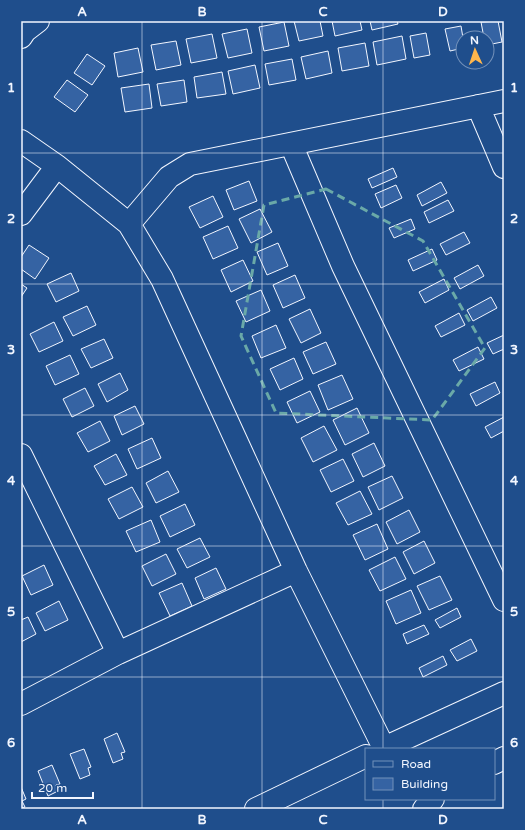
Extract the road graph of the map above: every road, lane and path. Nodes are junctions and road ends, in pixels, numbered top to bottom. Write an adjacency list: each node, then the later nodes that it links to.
1 (38, 21): 2 (street)
2 (21, 37)
3 (504, 101): 4 (street)
4 (478, 106): 6 (street); 8 (street)
5 (21, 141): 7 (street)
6 (291, 144): 10 (street); 14 (street)
7 (57, 166): 9 (street); 10 (street)
8 (504, 168)
9 (21, 214)
10 (129, 224): 13 (street)
11 (21, 455): 12 (street)
12 (30, 495): 15 (street)
13 (296, 571): 15 (street); 18 (street)
14 (504, 600)
15 (118, 654): 17 (street)
16 (504, 693): 19 (street)
17 (21, 704)
18 (376, 748)
19 (384, 748)
20 (365, 757): 24 (street)
21 (504, 758): 22 (street)
22 (495, 762)
23 (432, 800): 25 (street)
24 (256, 809)
25 (424, 809)

